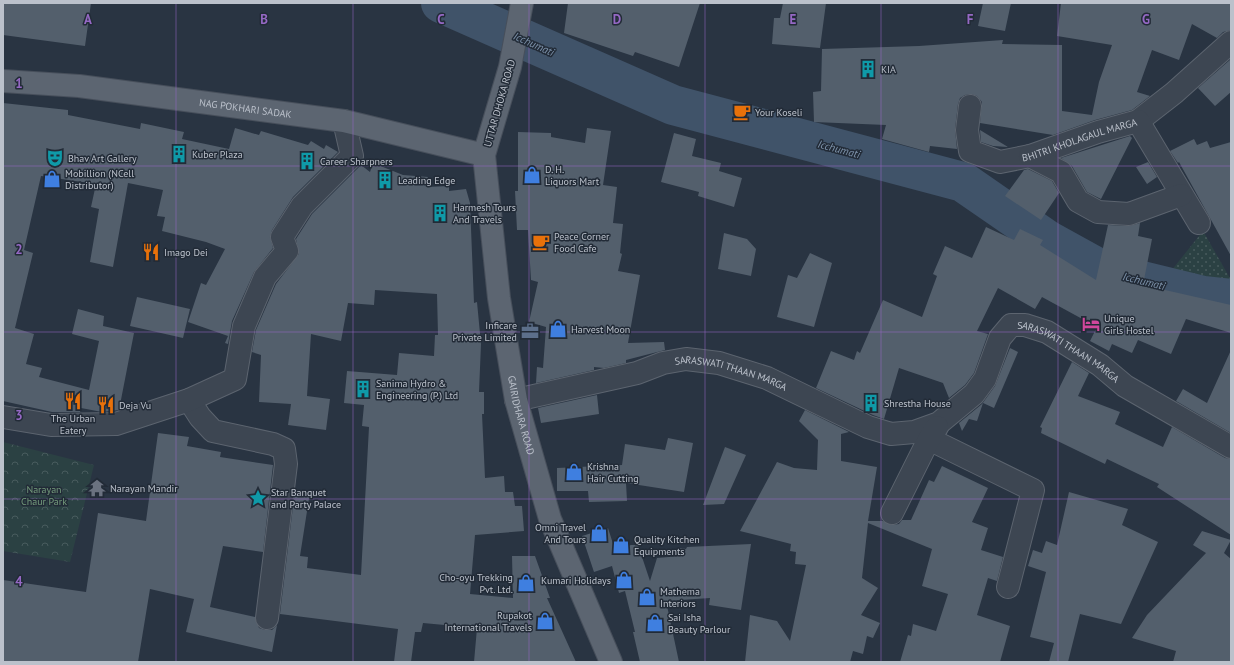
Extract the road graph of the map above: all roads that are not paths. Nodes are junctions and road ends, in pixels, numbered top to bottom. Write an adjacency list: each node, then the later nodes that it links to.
1 (522, 3): 7 (main road, UTTAR DHOKA ROAD)
2 (1231, 42): 6 (street, BHITRI KHOLAGAUL MARGA)
3 (3, 81): 5 (main road, NAG POKHARI SADAK)
4 (970, 106): 8 (street, BHITRI KHOLAGAUL MARGA)
5 (344, 121): 7 (main road, NAG POKHARI SADAK); 11 (street)
6 (1138, 122): 8 (street, BHITRI KHOLAGAUL MARGA); 9 (street)
7 (484, 155): 12 (main road, GAIRIDHARA ROAD)
8 (1030, 156): 9 (street)
9 (1181, 195): 10 (street)
10 (1199, 223)
11 (189, 400): 13 (street); 18 (street)
12 (516, 400): 14 (street, SARASWATI THAAN MARGA); 19 (main road, GAIRIDHARA ROAD)
13 (3, 417)
14 (934, 431): 15 (street, SARASWATI THAAN MARGA); 16 (street, SARASWATI THAAN MARGA); 17 (street)
15 (1231, 447)
16 (892, 513)
17 (1008, 588)
18 (267, 618)
19 (611, 662)

